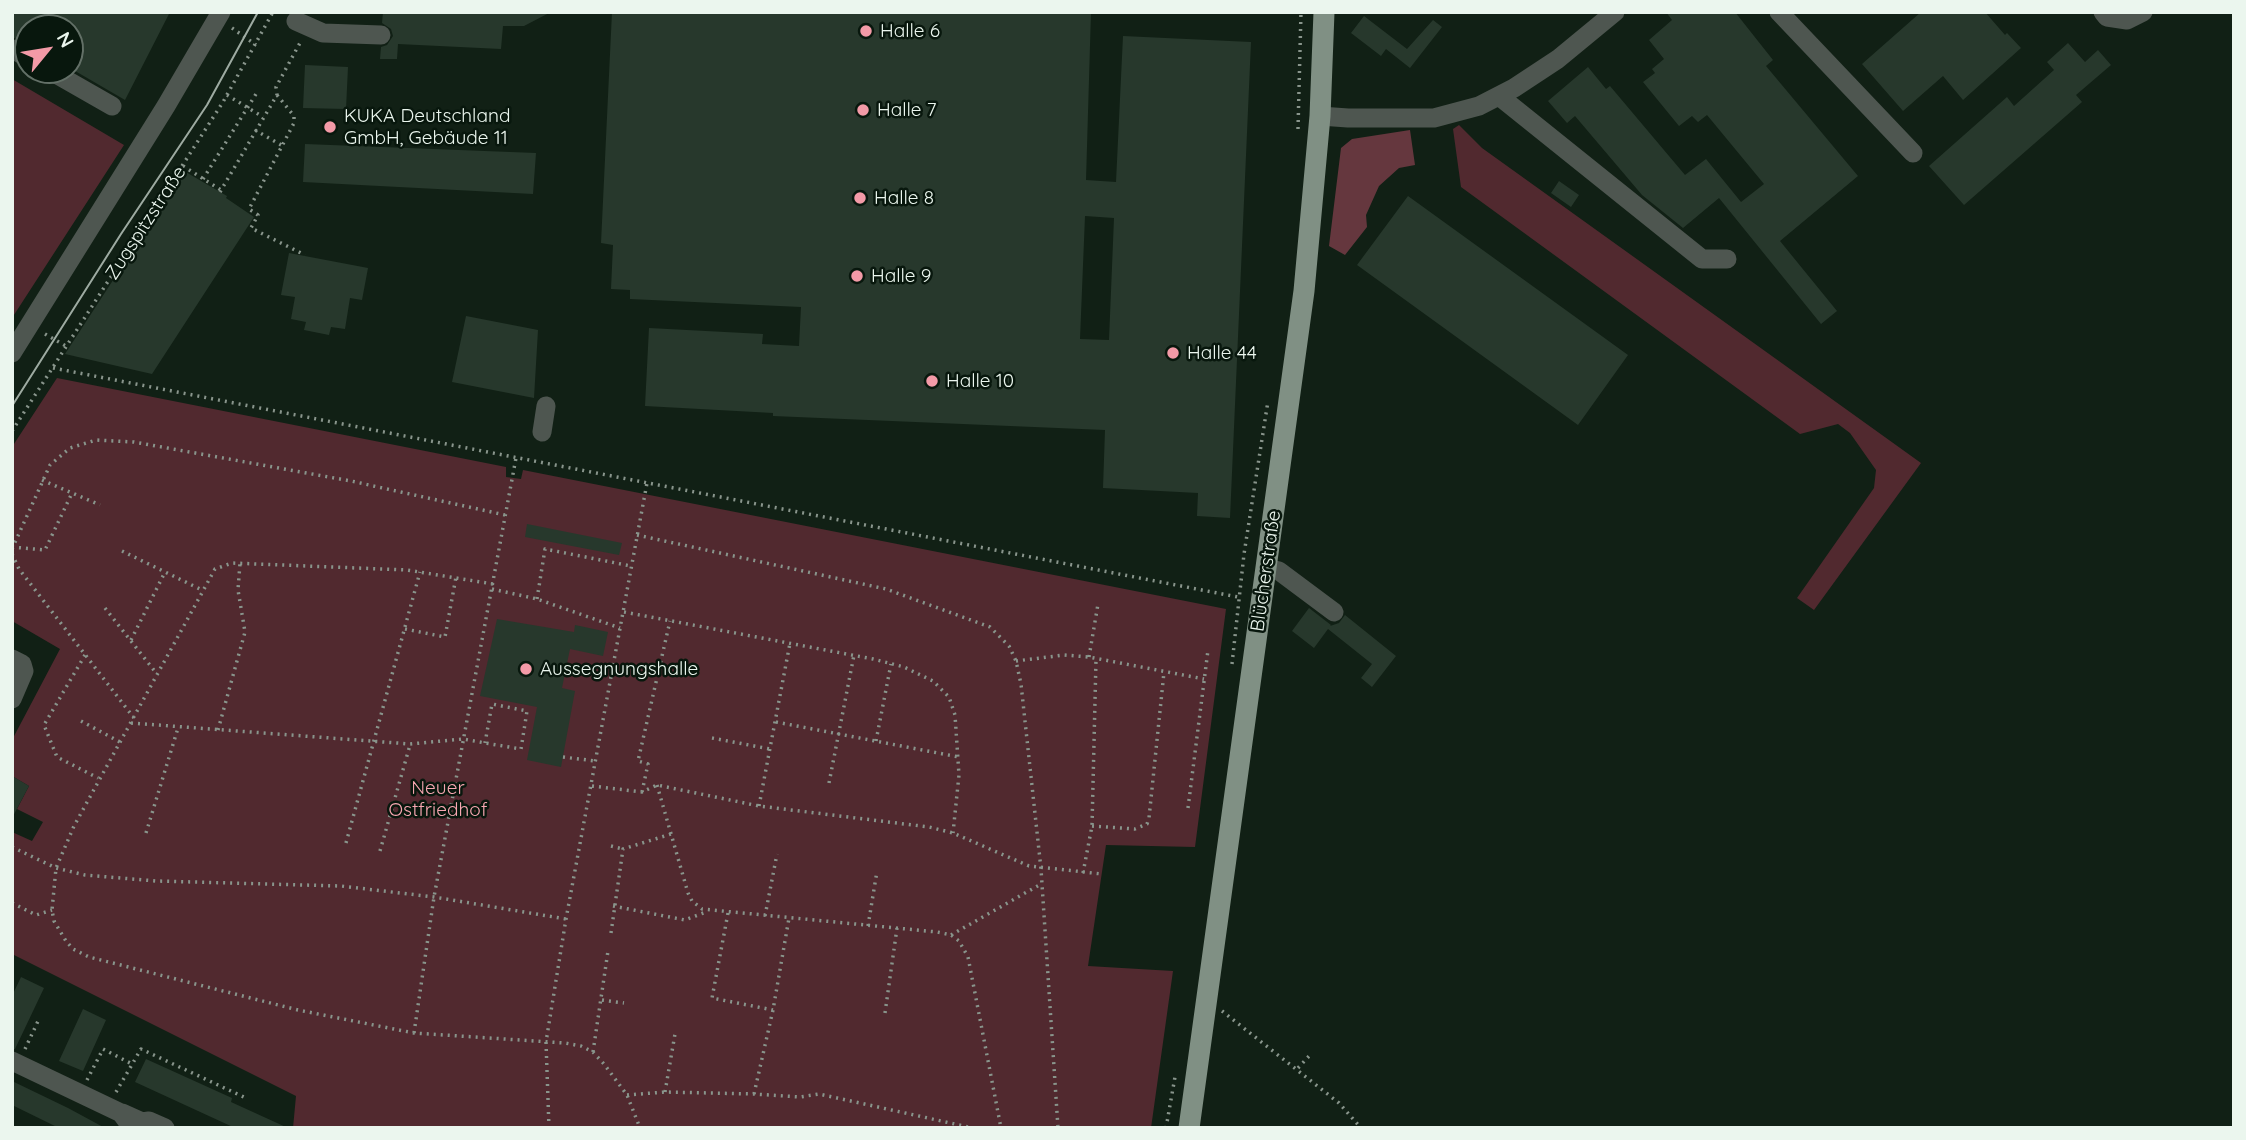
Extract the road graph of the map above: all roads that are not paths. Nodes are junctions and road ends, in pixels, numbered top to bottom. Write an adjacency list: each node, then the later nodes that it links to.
1 (221, 12): 15 (street)
2 (1324, 12): 12 (main road, Blücherstraße)
3 (1615, 12): 10 (street)
4 (1779, 12): 13 (street)
5 (2103, 12): 6 (street)
6 (2143, 12)
7 (296, 24): 8 (street)
8 (381, 35)
9 (74, 84): 11 (street)
10 (1499, 96): 12 (street); 14 (street)
11 (112, 106)
12 (1320, 116): 18 (main road, Blücherstraße)
13 (1913, 153)
14 (1727, 259)
15 (12, 354)
16 (547, 405): 17 (street)
17 (542, 432)
18 (1266, 568): 19 (street); 25 (main road, Blücherstraße)
19 (1334, 612)
20 (12, 659): 21 (street)
21 (12, 699)
22 (15, 1062): 23 (street)
23 (120, 1115): 24 (street)
24 (165, 1128)
25 (1189, 1128)

